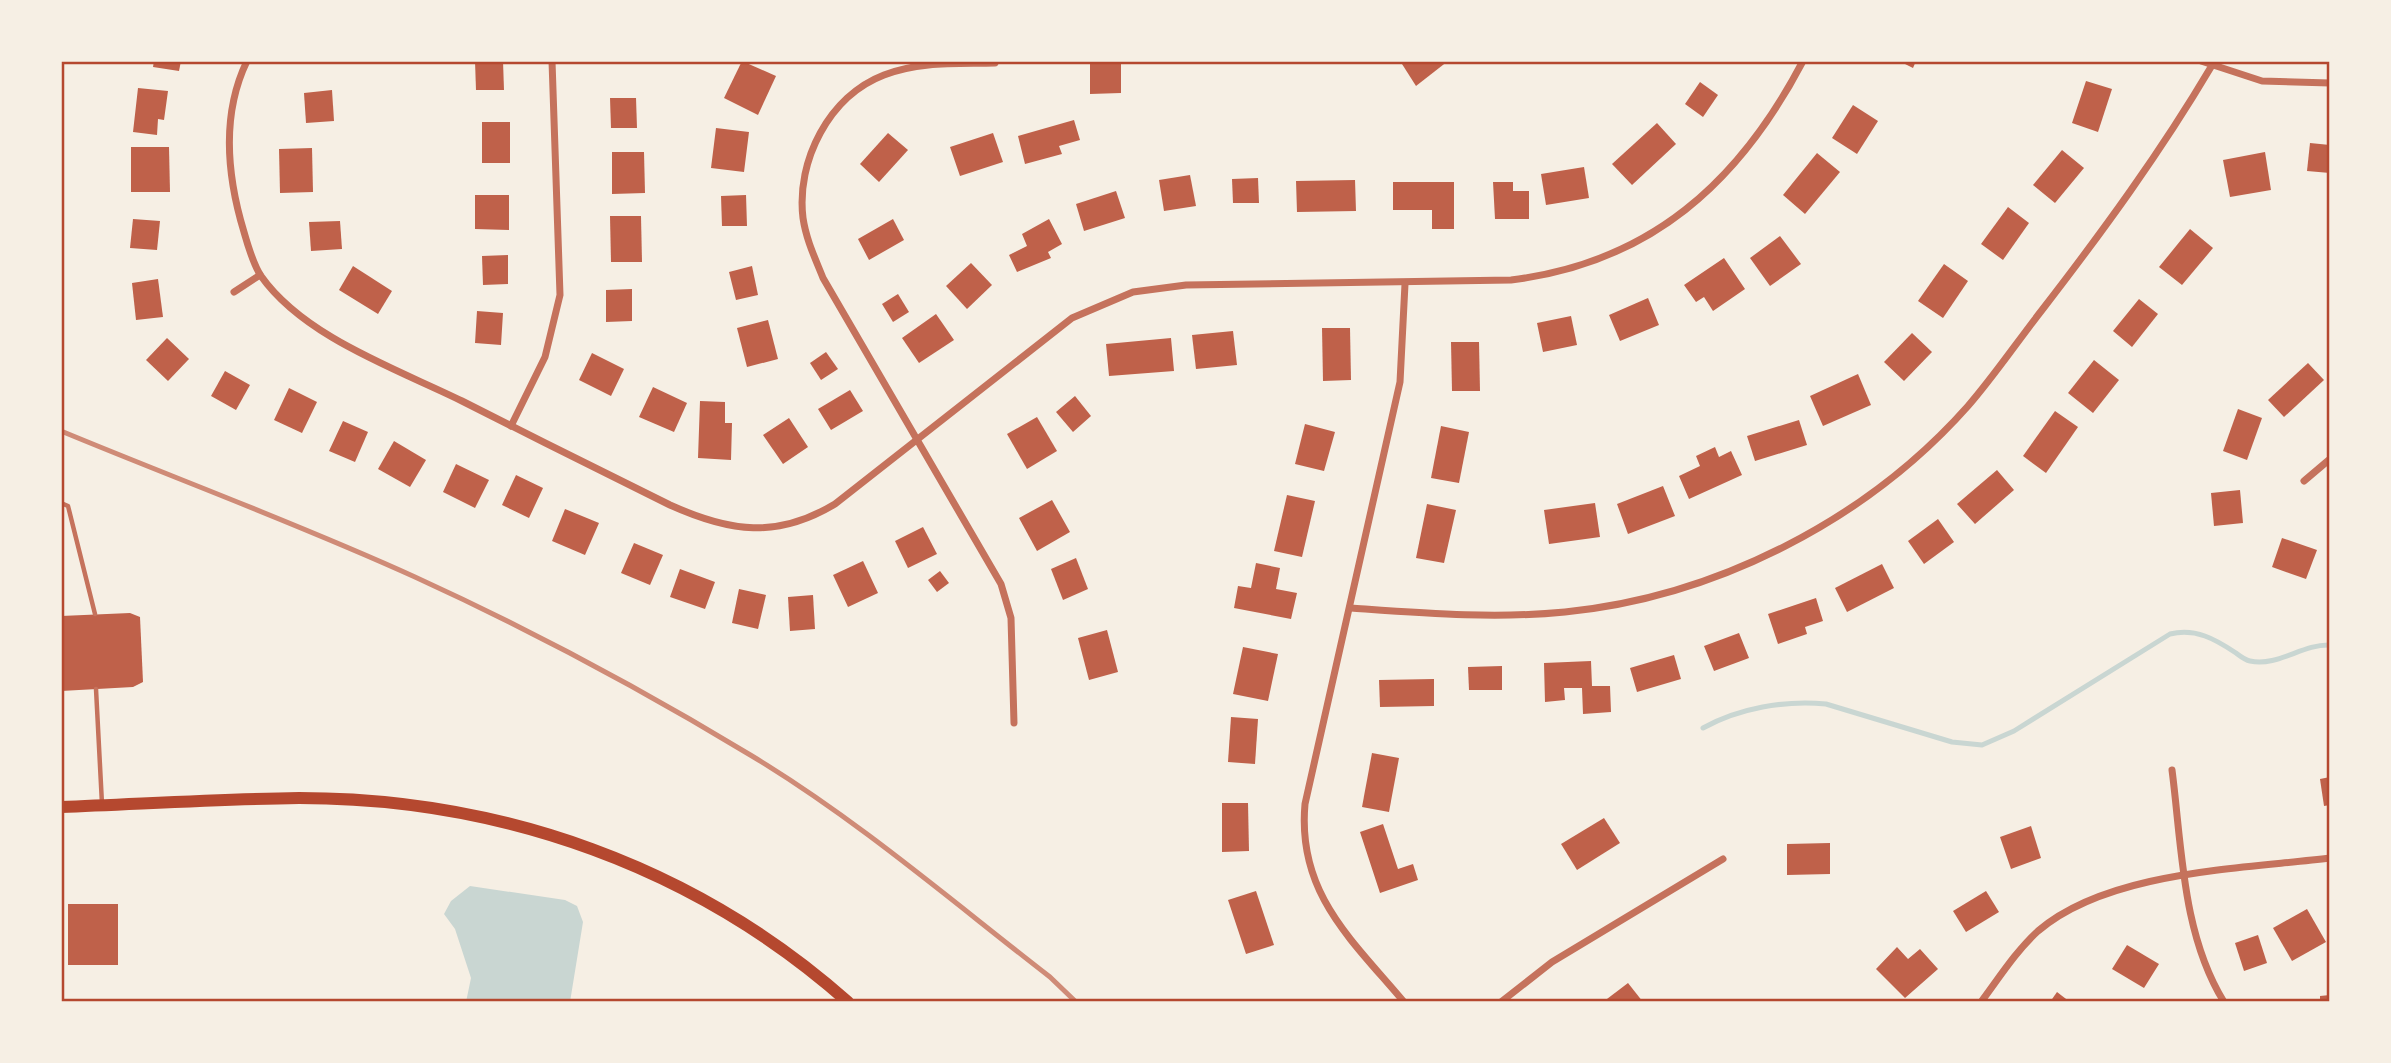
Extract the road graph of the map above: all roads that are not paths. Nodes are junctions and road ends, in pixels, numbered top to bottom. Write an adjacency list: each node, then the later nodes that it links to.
1 (247, 61): 8 (street)
2 (552, 61): 11 (street)
3 (1803, 61): 9 (street)
4 (2202, 61): 6 (street)
5 (995, 63): 12 (street)
6 (2211, 66): 7 (street); 16 (street)
7 (2330, 83)
8 (260, 275): 10 (street); 11 (street)
9 (1405, 284): 12 (street); 16 (street)
10 (234, 292)
11 (511, 426): 12 (street)
12 (917, 442): 19 (street)
13 (2330, 460): 14 (street)
14 (2304, 481)
15 (61, 503): 17 (lane)
16 (1351, 608): 27 (street)
17 (95, 614)
18 (96, 689): 21 (lane)
19 (1014, 723)
20 (2172, 770): 25 (street)
21 (102, 806): 22 (main road); 26 (main road)
22 (61, 807)
23 (2330, 858): 25 (street)
24 (1723, 859): 28 (street)
25 (2185, 877): 29 (street); 30 (street)
26 (848, 1002)
27 (1404, 1002)
28 (1501, 1002)
29 (1981, 1002)
30 (2224, 1002)

